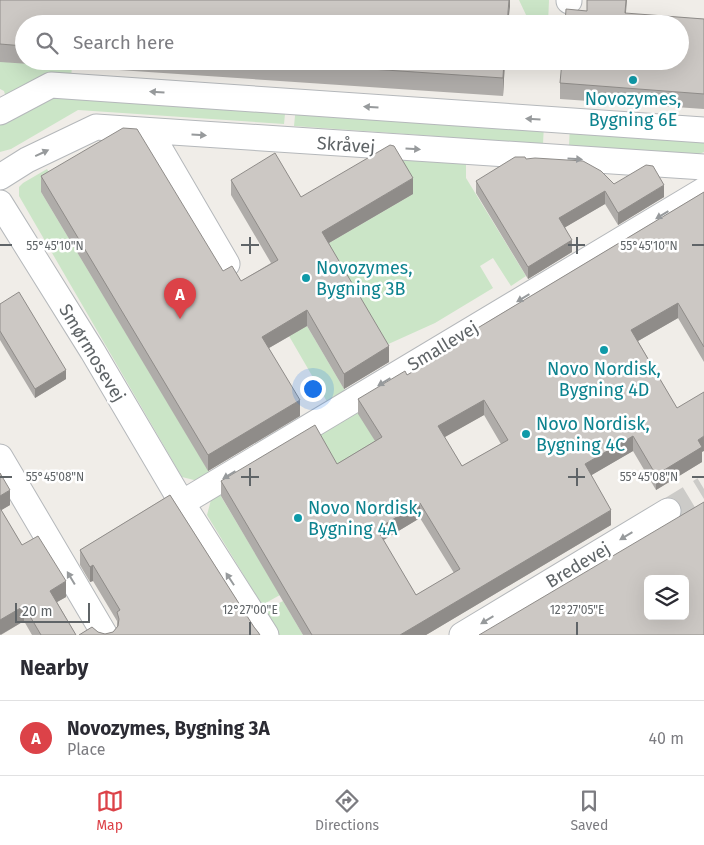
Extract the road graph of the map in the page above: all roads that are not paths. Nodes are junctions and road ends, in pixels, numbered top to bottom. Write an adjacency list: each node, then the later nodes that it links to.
1 (0, 112): 2 (lane, one-way to 1)
2 (704, 130)
3 (150, 132): 4 (lane, Skråvej, one-way to 4); 5 (lane, Skråvej, one-way to 3); 8 (lane)
4 (704, 167)
5 (0, 177)
6 (704, 190): 10 (lane, Smallevej, one-way to 10)
7 (0, 204): 10 (lane, Smørmosevej)
8 (227, 264)
9 (0, 457): 12 (lane, one-way to 9)
10 (182, 503): 13 (lane, Smørmosevej, one-way to 10)
11 (668, 511): 14 (lane, Bredevej, one-way to 14)
12 (105, 635)
13 (266, 635)
14 (462, 635)

